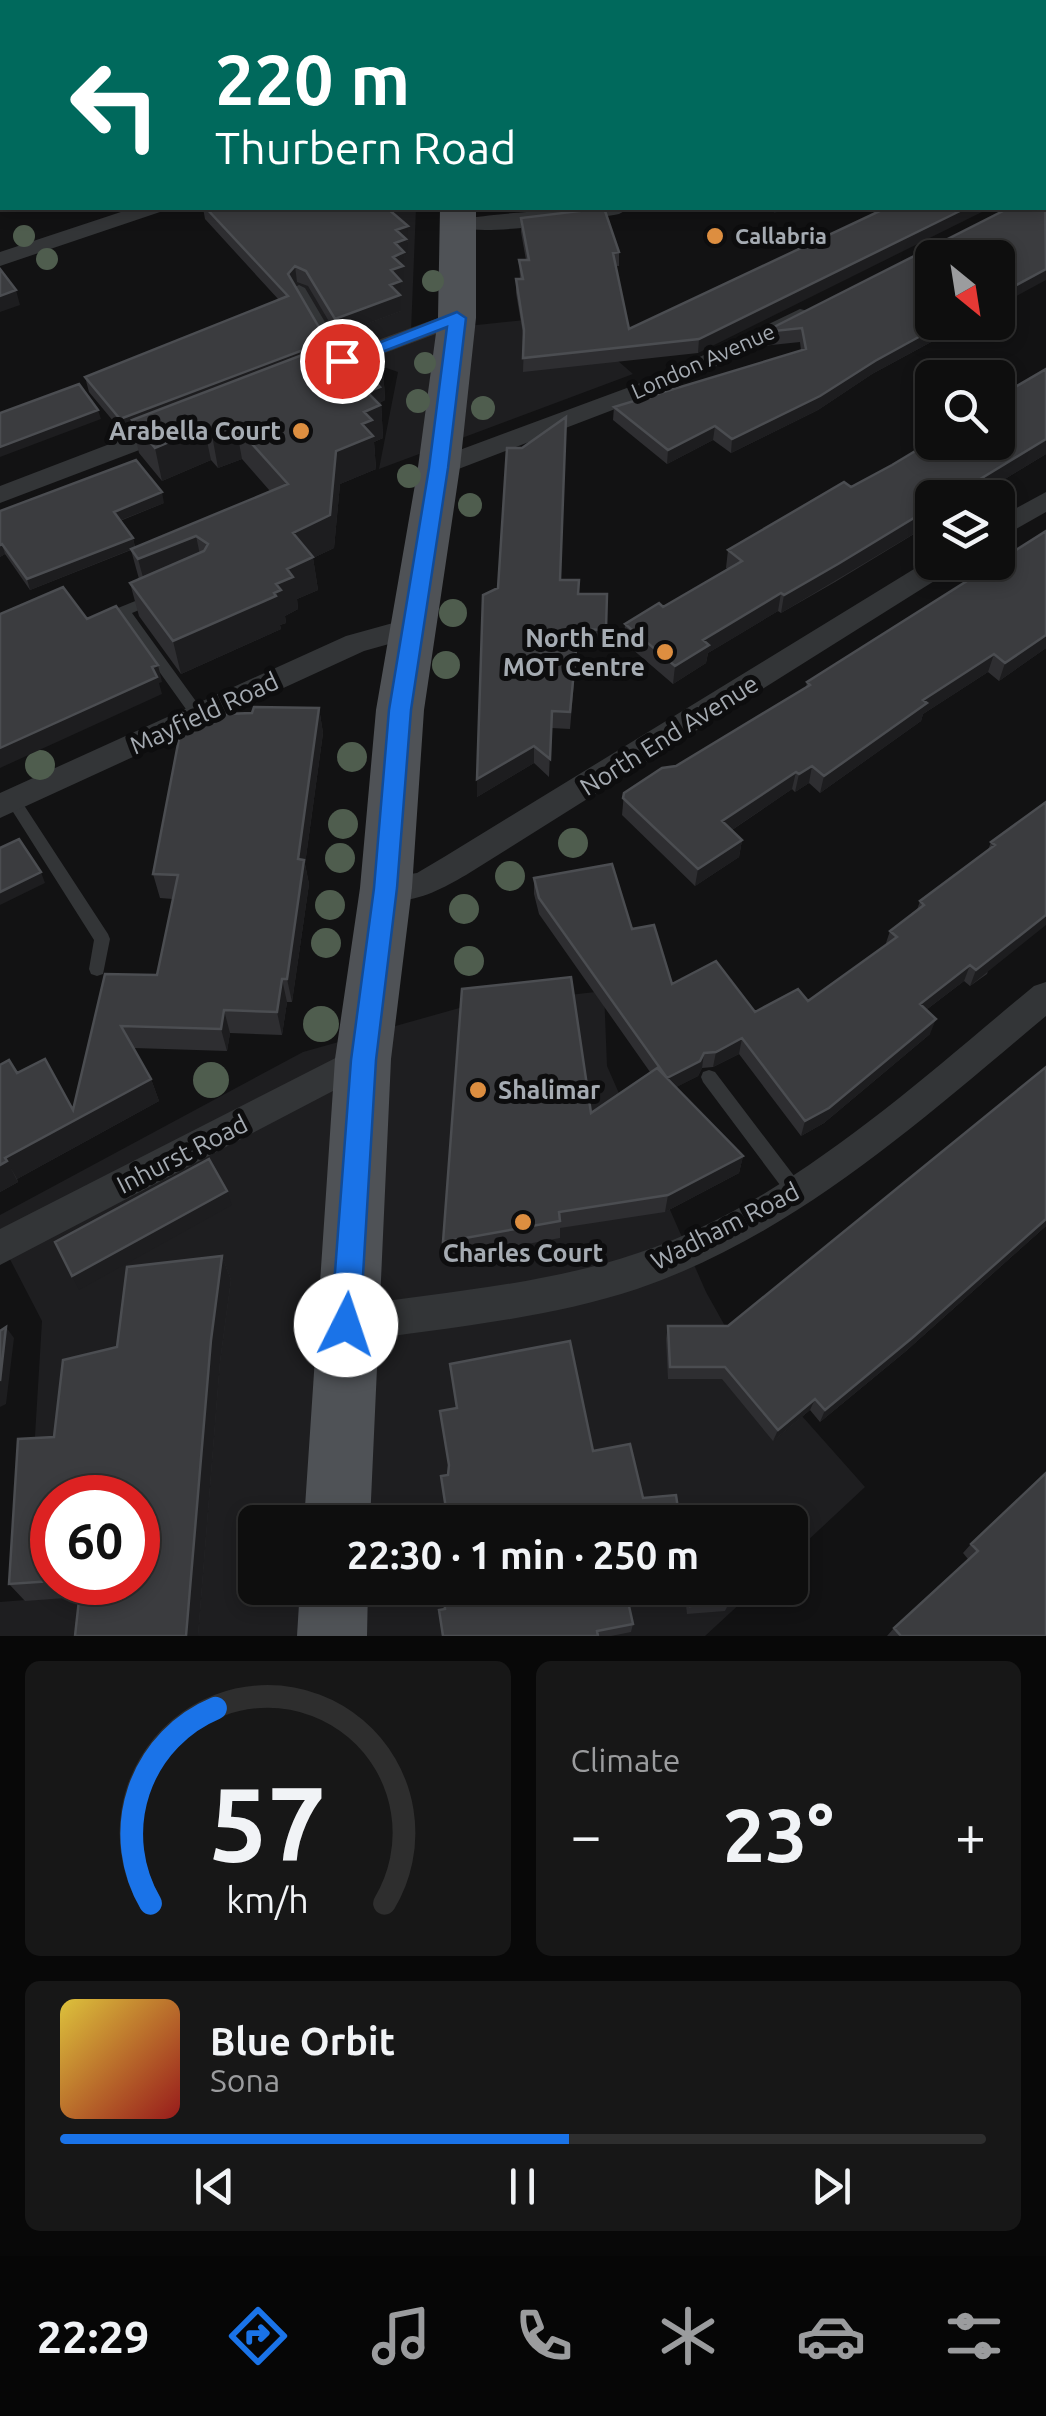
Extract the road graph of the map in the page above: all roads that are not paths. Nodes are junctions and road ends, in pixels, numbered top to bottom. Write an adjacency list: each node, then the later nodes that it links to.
1 (147, 210): 4 (street)
2 (605, 210): 3 (street)
3 (459, 215): 7 (main road)
4 (0, 259)
5 (299, 288): 8 (lane)
6 (820, 306): 11 (street, London Avenue)
7 (457, 318): 8 (street); 11 (main road)
8 (342, 361): 9 (street)
9 (306, 375)
10 (201, 416): 12 (street)
11 (439, 468): 17 (main road)
12 (0, 495)
13 (1046, 500): 14 (street)
14 (1015, 519)
15 (917, 580): 20 (street, North End Avenue)
16 (172, 591): 18 (lane)
17 (411, 628): 18 (street, Mayfield Road); 20 (main road)
18 (198, 715): 19 (street, Mayfield Road)
19 (6, 803): 21 (lane)
20 (386, 888): 23 (main road)
21 (96, 968)
22 (1046, 996): 25 (street, Wadham Road)
23 (363, 1060): 26 (street, Inhurst Road); 27 (main road)
24 (709, 1077): 25 (lane)
25 (795, 1191): 27 (street, Wadham Road)
26 (0, 1248)
27 (346, 1325): 28 (main road)
28 (338, 1505)
29 (333, 1605): 30 (main road)
30 (332, 1636)

